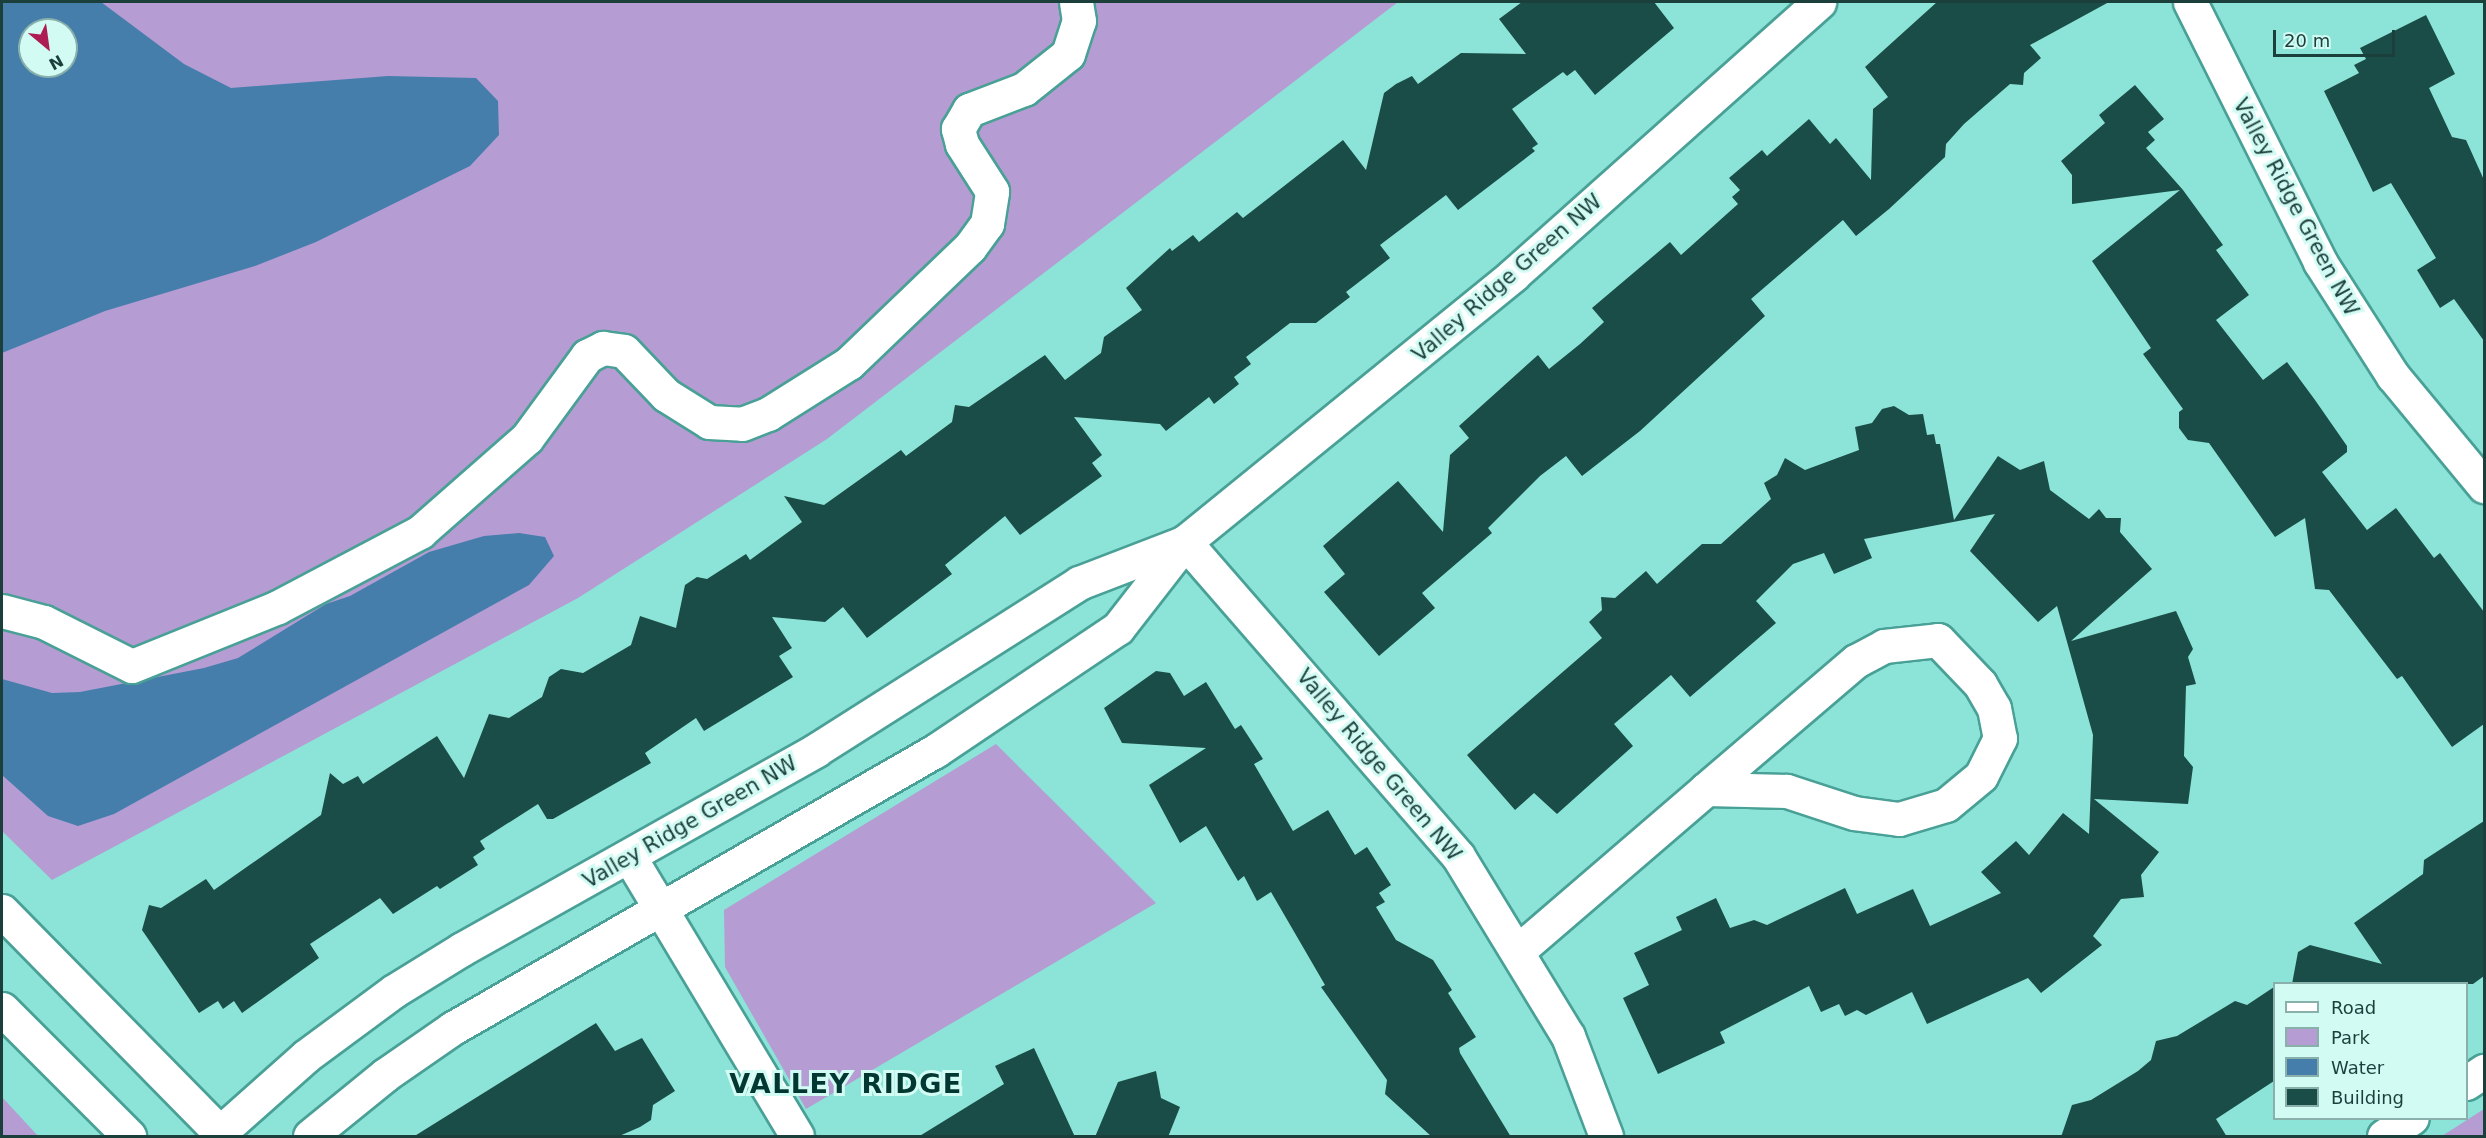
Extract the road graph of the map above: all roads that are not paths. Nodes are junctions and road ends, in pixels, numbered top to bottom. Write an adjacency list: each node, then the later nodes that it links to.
1 (1076, 2): 6 (street)
2 (1819, 2): 5 (street, Valley Ridge Green NW)
3 (2190, 2): 4 (street, Valley Ridge Green NW)
4 (2484, 486)
5 (1185, 542): 8 (street, Valley Ridge Green NW); 10 (street, Valley Ridge Green NW); 11 (street, Valley Ridge Green NW)
6 (2, 611)
7 (1706, 789): 7 (street); 11 (street)
8 (630, 858): 10 (street); 16 (street, Valley Ridge Green NW)
9 (2, 911): 16 (street)
10 (662, 911): 18 (street, Valley Ridge Green NW); 19 (street)
11 (1519, 950): 20 (street, Valley Ridge Green NW)
12 (2, 1009): 17 (street)
13 (2484, 1071): 14 (street)
14 (2468, 1082)
15 (2410, 1120): 21 (street)
16 (220, 1135)
17 (129, 1137)
18 (310, 1137)
19 (797, 1137)
20 (1606, 1137)
21 (2384, 1137)

